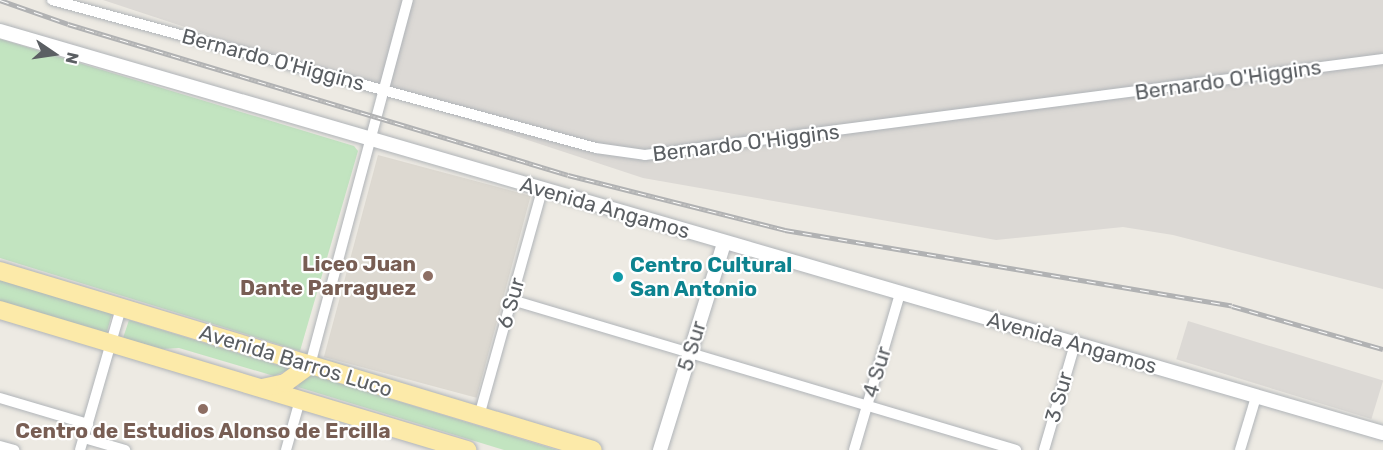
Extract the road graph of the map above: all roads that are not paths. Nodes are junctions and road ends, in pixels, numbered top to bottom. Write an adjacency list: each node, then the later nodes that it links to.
1 (52, 0): 5 (street, Bernardo O'Higgins)
2 (408, 0): 5 (street)
3 (0, 31): 6 (street, Avenida Angamos)
4 (1383, 59): 5 (street, Bernardo O'Higgins)
5 (384, 90): 6 (street)
6 (370, 141): 7 (street, Avenida Angamos); 17 (street)
7 (542, 190): 8 (street, Avenida Angamos); 11 (street, 6 Sur)
8 (724, 243): 10 (street, Avenida Angamos); 16 (street, 5 Sur)
9 (0, 271): 12 (main road, Avenida Barros Luco)
10 (900, 294): 15 (street, Avenida Angamos); 22 (street, 4 Sur)
11 (512, 300): 16 (street); 23 (street, 6 Sur)
12 (120, 308): 14 (street); 17 (main road, Avenida Barros Luco)
13 (0, 310): 14 (main road, Avenida Barros Luco)
14 (111, 344): 18 (main road, Avenida Barros Luco); 24 (street)
15 (1074, 344): 19 (street, Avenida Angamos); 37 (street, 3 Sur)
16 (690, 353): 22 (street); 34 (street, 5 Sur)
17 (310, 365): 18 (main road); 23 (main road, Avenida Barros Luco)
18 (260, 388): 21 (main road, Avenida Barros Luco)
19 (1256, 397): 25 (street, Avenida Angamos); 38 (street)
20 (0, 398): 24 (street)
21 (300, 400): 31 (street); 32 (main road, Avenida Barros Luco)
22 (867, 405): 35 (street, 4 Sur); 36 (street)
23 (479, 416): 33 (main road, Avenida Barros Luco)
24 (88, 424): 26 (street)
25 (1383, 433)
26 (84, 438): 29 (street); 30 (street)
27 (0, 446): 28 (street)
28 (14, 450)
29 (80, 450)
30 (125, 450)
31 (286, 450)
32 (468, 450)
33 (593, 450)
34 (660, 450)
35 (854, 450)
36 (1016, 450)
37 (1044, 450)
38 (1240, 450)

